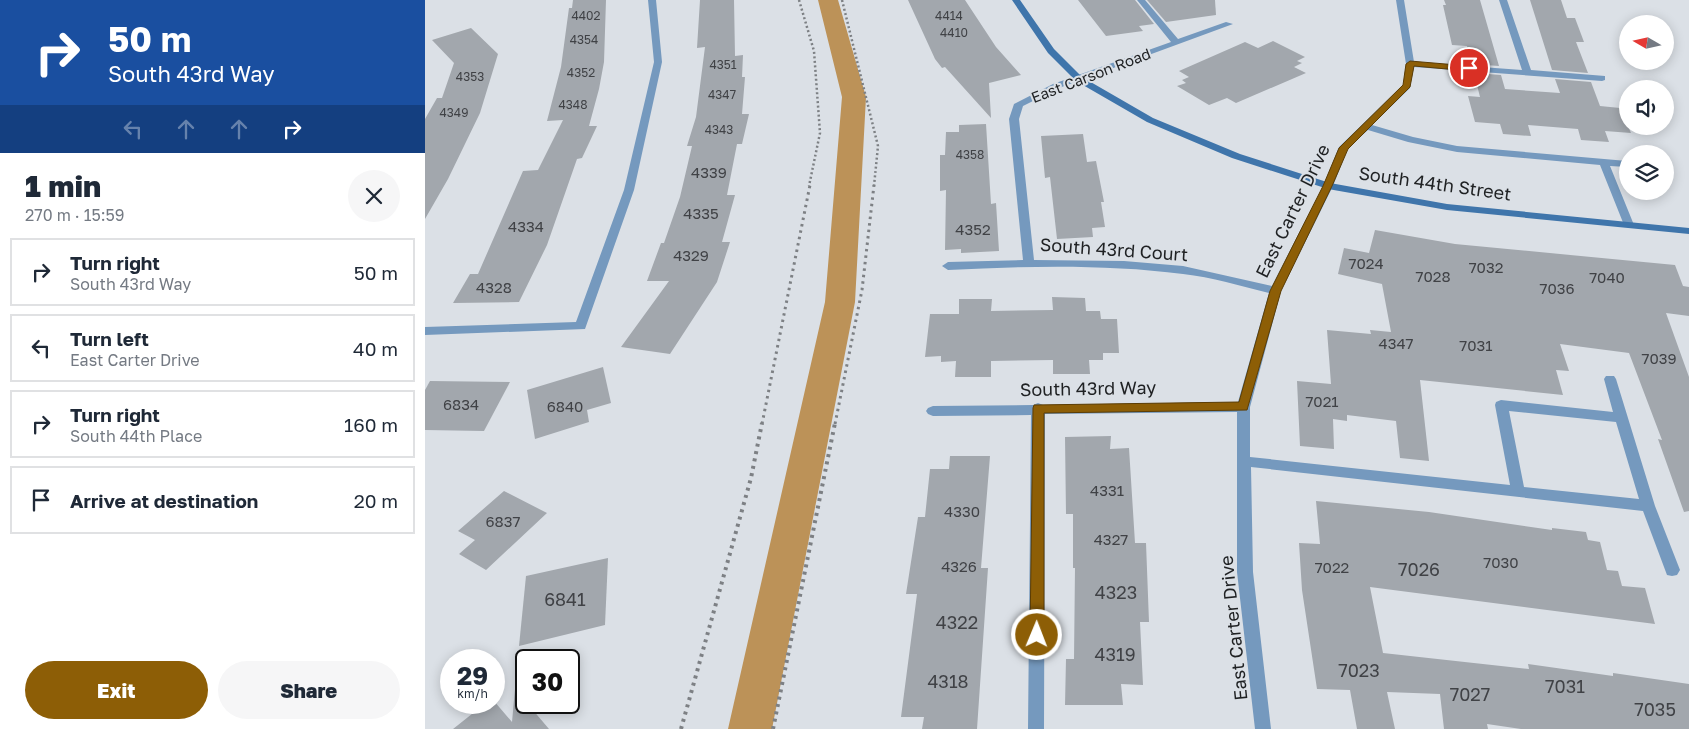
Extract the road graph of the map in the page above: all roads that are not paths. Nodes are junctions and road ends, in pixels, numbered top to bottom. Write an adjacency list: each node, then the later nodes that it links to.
1 (652, 0): 21 (street)
2 (1017, 0): 10 (street, South 44th Street)
3 (1141, 0): 7 (street)
4 (1400, 0): 8 (street, East Carter Drive)
5 (1503, 0): 9 (street)
6 (1229, 24): 7 (street, East Carson Road)
7 (1177, 43): 10 (street, East Carson Road)
8 (1410, 64): 9 (street); 12 (street, East Carter Drive)
9 (1528, 72): 11 (street)
10 (1079, 78): 15 (street, South 44th Street); 18 (street, East Carson Road)
11 (1602, 78)
12 (1366, 126): 13 (street); 15 (street, East Carter Drive)
13 (1604, 162): 14 (street); 16 (street)
14 (1619, 163)
15 (1327, 186): 16 (street, South 44th Street); 20 (street, East Carter Drive)
16 (1629, 225): 17 (street, South 44th Street)
17 (1689, 231)
18 (1029, 262): 19 (street, South 43rd Court); 20 (street, South 43rd Court)
19 (948, 266)
20 (1275, 291): 23 (street, East Carter Drive)
21 (425, 331)
22 (1610, 379): 26 (street)
23 (1243, 406): 24 (street, South 43rd Way); 27 (street, East Carter Drive)
24 (1039, 408): 25 (street, South 43rd Way); 31 (street)
25 (933, 411)
26 (1621, 418): 28 (street); 29 (street)
27 (1243, 461): 28 (street); 32 (street, East Carter Drive)
28 (1518, 492): 29 (street)
29 (1648, 506): 30 (street)
30 (1672, 570)
31 (1036, 729)
32 (1263, 729)

